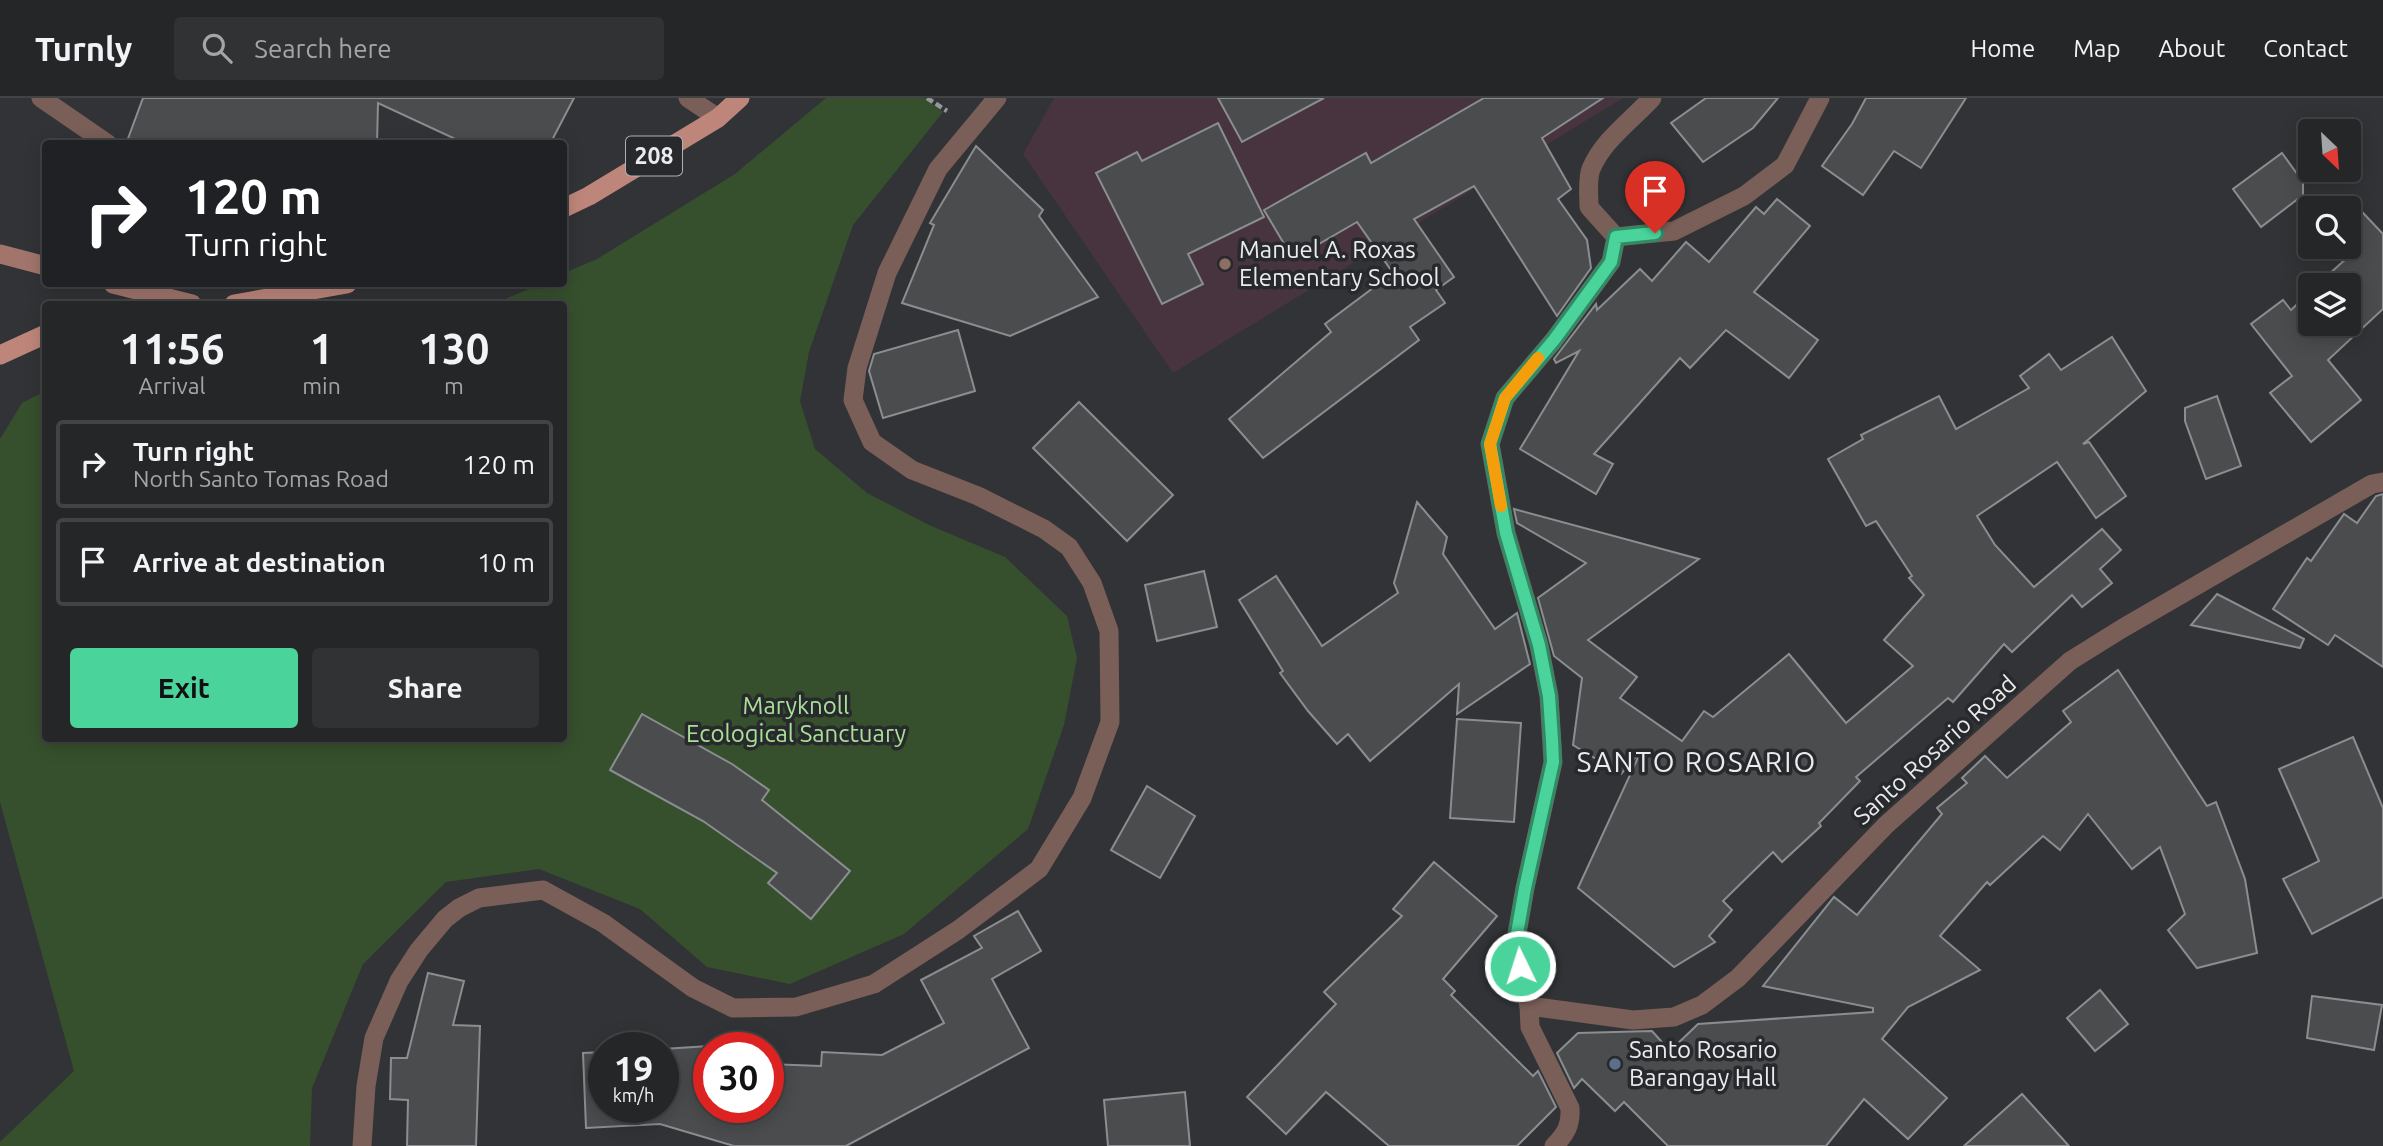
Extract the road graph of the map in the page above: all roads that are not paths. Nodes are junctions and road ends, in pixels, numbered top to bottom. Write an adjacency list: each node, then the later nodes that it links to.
1 (41, 98): 8 (street)
2 (688, 98): 7 (street)
3 (740, 98): 7 (main road, 208)
4 (997, 98): 21 (street)
5 (1652, 98): 10 (street)
6 (1820, 98): 10 (street)
7 (718, 118): 9 (main road, 208)
8 (102, 140)
9 (567, 206)
10 (1616, 237): 20 (street)
11 (0, 254): 12 (main road)
12 (42, 265)
13 (125, 287): 15 (main road)
14 (329, 287): 16 (main road)
15 (180, 301)
16 (251, 301)
17 (42, 336): 18 (main road)
18 (0, 355)
19 (2383, 482): 20 (street, Santo Rosario Road)
20 (1529, 1006): 22 (street)
21 (362, 1146)
22 (1554, 1146)

